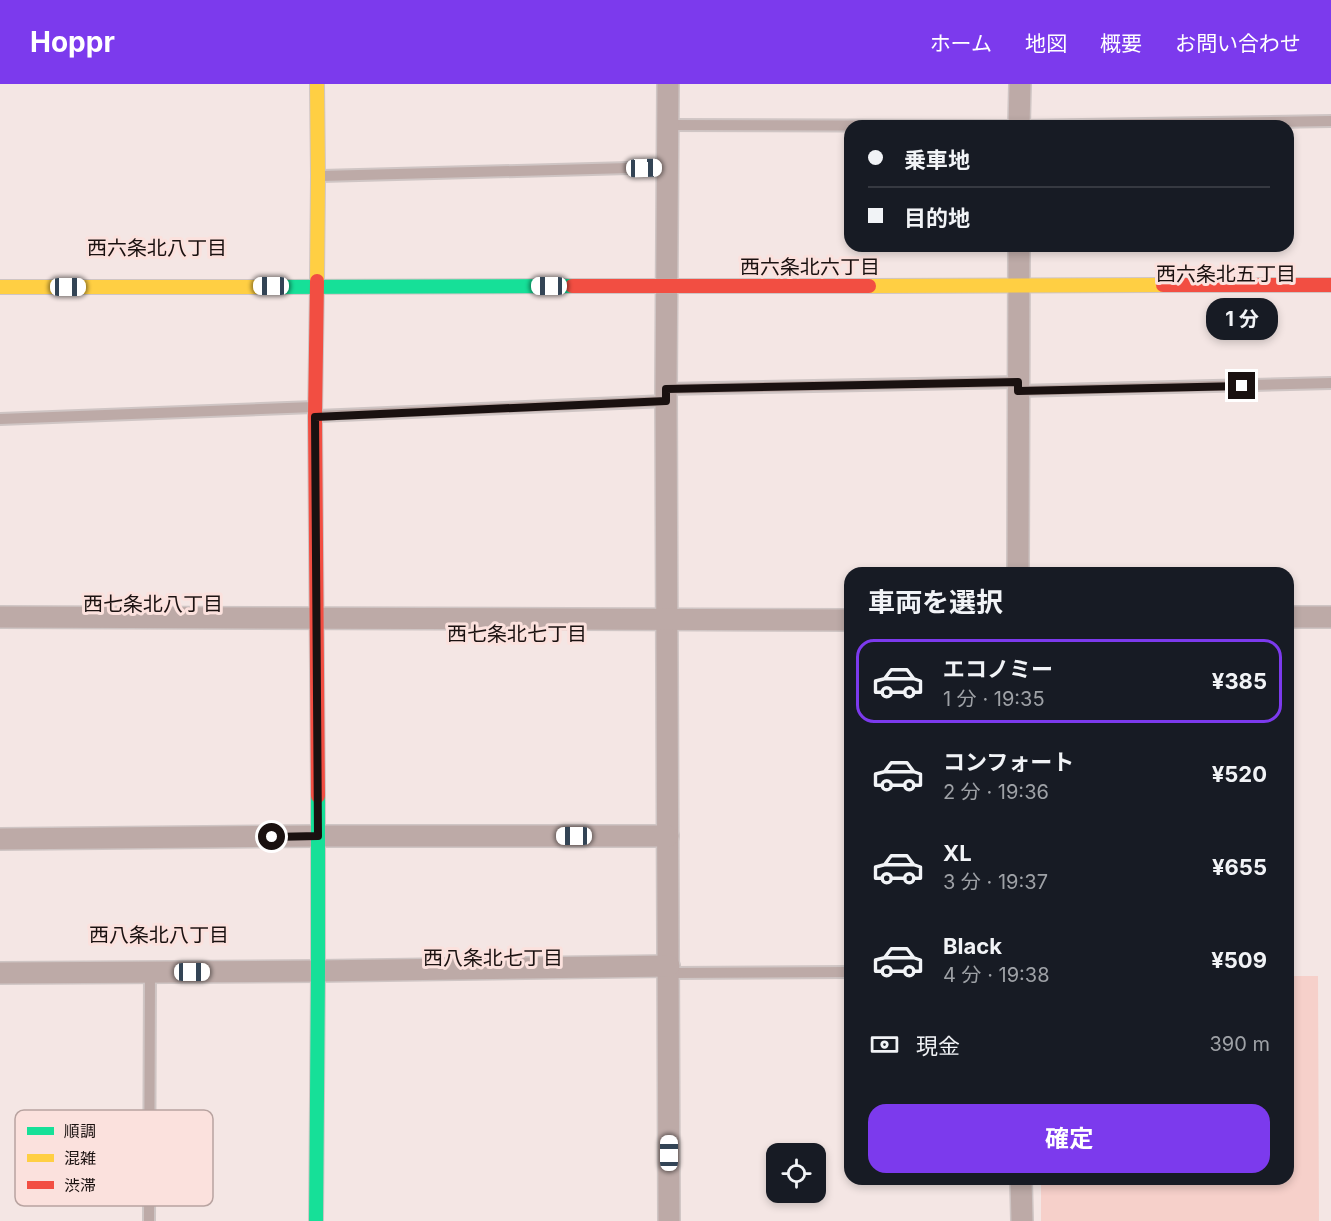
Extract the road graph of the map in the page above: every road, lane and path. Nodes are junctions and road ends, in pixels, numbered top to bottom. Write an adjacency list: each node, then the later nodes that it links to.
1 (317, 84): 10 (street)
2 (668, 84): 7 (street)
3 (1020, 84): 4 (street)
4 (1019, 120)
5 (1331, 121): 6 (lane)
6 (1294, 122)
7 (667, 125): 8 (lane); 9 (street)
8 (844, 126)
9 (667, 167): 10 (lane); 14 (street)
10 (318, 176): 13 (street)
11 (1019, 252): 15 (street)
12 (1331, 285): 15 (street)
13 (316, 286): 14 (street); 16 (street); 20 (street)
14 (666, 286): 15 (street); 19 (street)
15 (1018, 286): 18 (street)
16 (0, 287)
17 (1331, 383): 18 (lane)
18 (1018, 387): 19 (lane); 22 (street)
19 (666, 395): 20 (lane); 27 (street)
20 (315, 412): 21 (lane); 26 (street)
21 (0, 419)
22 (1018, 567)
23 (1294, 617): 24 (street)
24 (1331, 617)
25 (0, 618): 26 (street)
26 (317, 618): 27 (street); 29 (street)
27 (666, 620): 28 (street); 30 (street)
28 (844, 620)
29 (318, 836): 30 (street); 31 (street); 33 (street)
30 (668, 836): 32 (street)
31 (0, 839)
32 (669, 970): 33 (street); 35 (lane); 42 (street)
33 (318, 971): 34 (street); 41 (street)
34 (150, 972): 36 (street); 37 (lane)
35 (844, 972)
36 (0, 973)
37 (149, 1110)
38 (1021, 1185): 43 (street)
39 (149, 1206): 40 (lane)
40 (149, 1221)
41 (316, 1221)
42 (669, 1221)
43 (1022, 1221)

